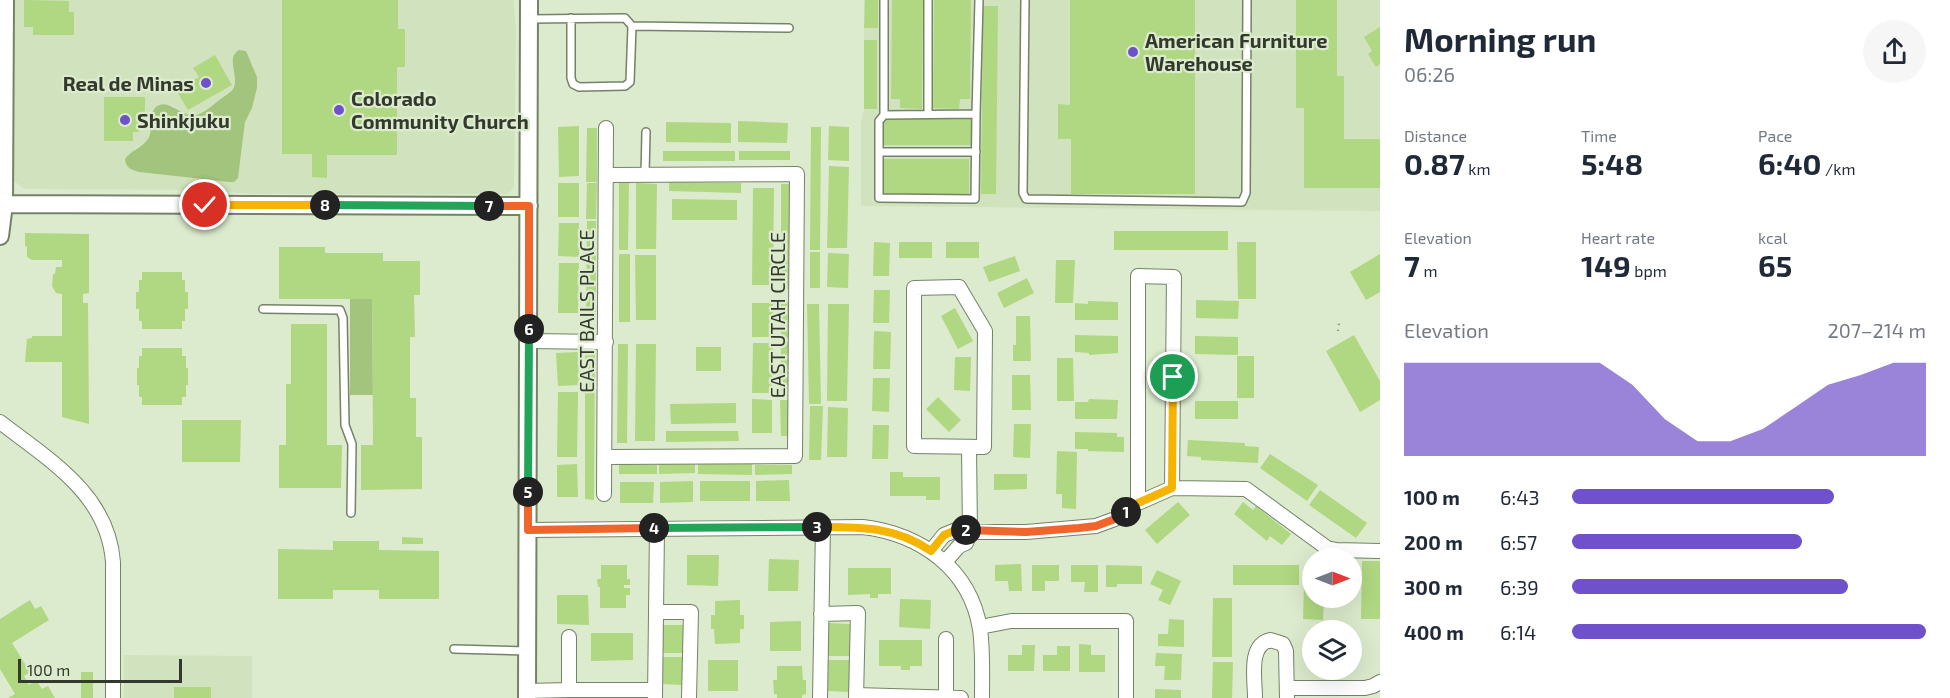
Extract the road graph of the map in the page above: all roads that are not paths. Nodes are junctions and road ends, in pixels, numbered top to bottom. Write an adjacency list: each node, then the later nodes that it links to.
1 (5, 0): 21 (street)
2 (529, 0): 9 (street)
3 (884, 0): 14 (lane)
4 (928, 0): 12 (lane)
5 (979, 0): 13 (lane)
6 (1025, 0): 7 (lane)
7 (1247, 0)
8 (572, 18): 9 (lane); 10 (lane); 10 (lane)
9 (530, 19): 22 (street)
10 (632, 26): 11 (lane)
11 (789, 28)
12 (928, 114): 13 (lane); 14 (lane)
13 (976, 114): 18 (lane)
14 (884, 115): 17 (lane)
15 (606, 128): 20 (street, EAST BAILS PLACE)
16 (646, 132): 19 (lane)
17 (879, 152): 18 (lane); 18 (lane)
18 (976, 152)
19 (645, 175): 20 (street, EAST UTAH CIRCLE); 29 (street, EAST UTAH CIRCLE)
20 (606, 176): 26 (street, EAST BAILS PLACE)
21 (2, 204): 22 (street); 23 (street)
22 (529, 206): 25 (street)
23 (0, 236)
24 (263, 309): 33 (lane)
25 (529, 341): 26 (street); 36 (street)
26 (606, 342): 29 (street, EAST BAILS PLACE)
27 (0, 422): 56 (street)
28 (969, 447): 28 (street); 37 (street)
29 (605, 457): 31 (street, EAST BAILS PLACE)
30 (1172, 488): 32 (street); 32 (street); 39 (street)
31 (604, 494)
32 (1138, 503): 37 (street)
33 (351, 513)
34 (824, 527): 35 (street); 38 (street); 42 (street)
35 (657, 528): 36 (street); 41 (street)
36 (528, 530): 47 (street)
37 (970, 532): 38 (street); 40 (street)
38 (931, 551): 40 (street)
39 (1380, 551)
40 (945, 562): 43 (street)
41 (656, 612): 53 (street); 57 (street)
42 (821, 614): 54 (street); 58 (street)
43 (980, 627): 61 (street); 62 (street)
44 (569, 637): 49 (street)
45 (946, 639): 59 (street)
46 (454, 649): 47 (lane)
47 (527, 651): 51 (street)
48 (1380, 682): 50 (street)
49 (569, 690): 51 (street); 52 (street)
50 (1287, 693): 63 (street)
51 (527, 694)
52 (618, 694): 53 (street)
53 (655, 694)
54 (856, 696): 55 (street)
55 (894, 697): 59 (street)
56 (113, 698)
57 (689, 698)
58 (820, 698)
59 (946, 698): 60 (street)
60 (961, 698)
61 (982, 698)
62 (1126, 698)
63 (1255, 698)

